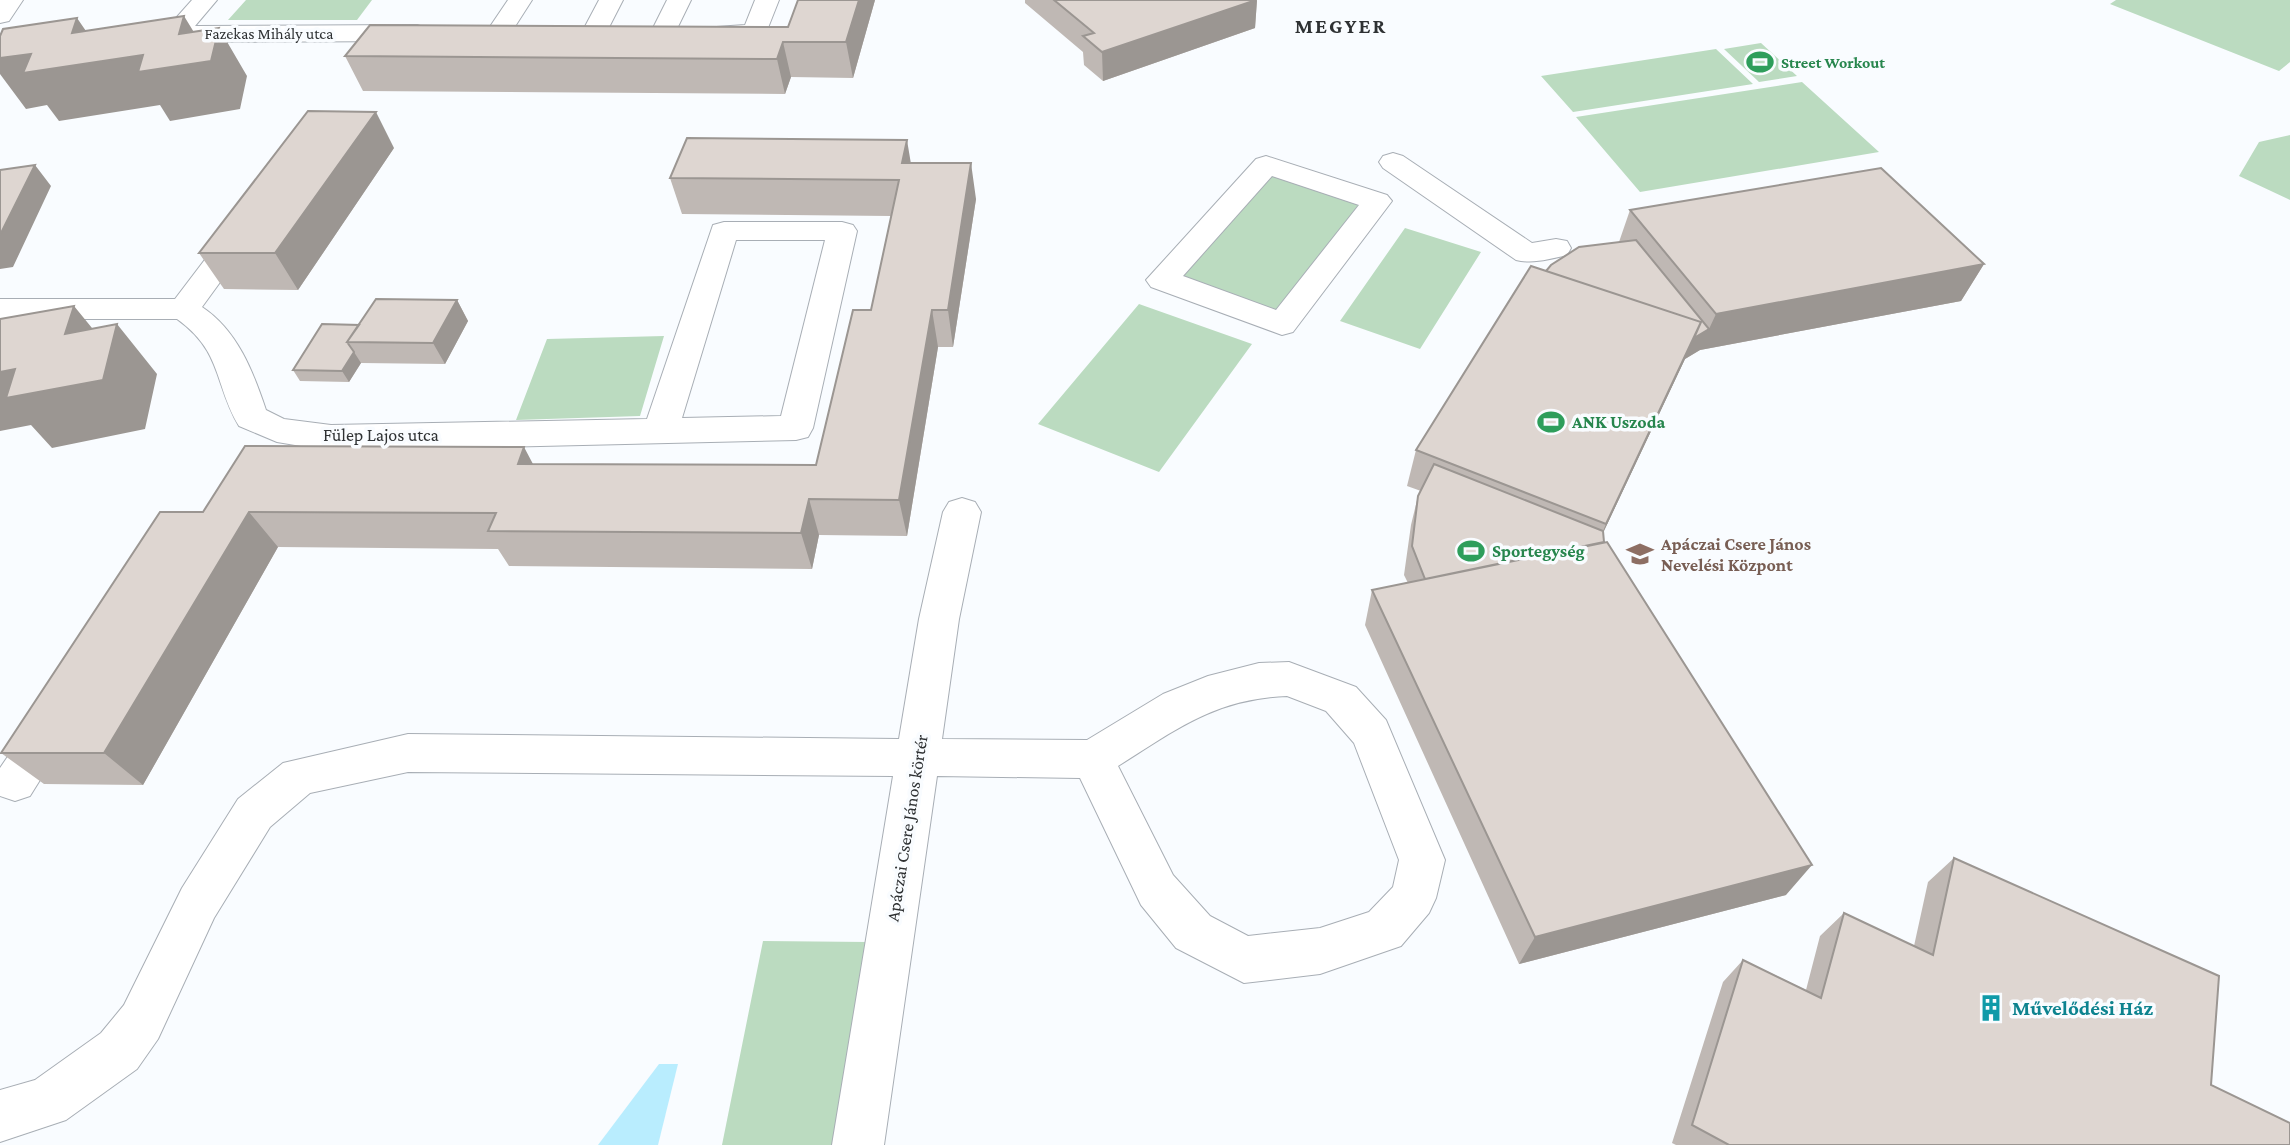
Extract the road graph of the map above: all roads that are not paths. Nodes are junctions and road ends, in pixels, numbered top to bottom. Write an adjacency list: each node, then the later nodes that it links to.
1 (11, 0): 7 (street)
2 (205, 0): 8 (street)
3 (520, 0): 11 (street)
4 (611, 0): 14 (street)
5 (679, 0): 15 (street)
6 (767, 0): 15 (street)
7 (0, 16)
8 (176, 33): 9 (street, Fazekas Mihály utca); 16 (street, Fazekas Mihály utca)
9 (444, 33)
10 (471, 33): 11 (street)
11 (498, 34): 12 (street)
12 (526, 34)
13 (566, 34): 14 (street)
14 (594, 34): 15 (street)
15 (663, 34)
16 (148, 36)
17 (1393, 162): 19 (street)
18 (259, 209): 22 (street)
19 (1556, 248)
20 (1162, 280): 20 (street)
21 (0, 309): 22 (street)
22 (184, 309): 23 (street, Fülep Lajos utca)
23 (277, 430): 24 (street, Fülep Lajos utca); 25 (street)
24 (661, 431): 24 (street, Fülep Lajos utca)
25 (251, 459)
26 (962, 512): 28 (street, Apáczai Csere János körtér)
27 (75, 692): 30 (street)
28 (918, 757): 29 (street); 31 (street); 32 (street, Apáczai Csere János körtér)
29 (1093, 759): 29 (street)
30 (15, 782)
31 (0, 1116)
32 (858, 1145)

